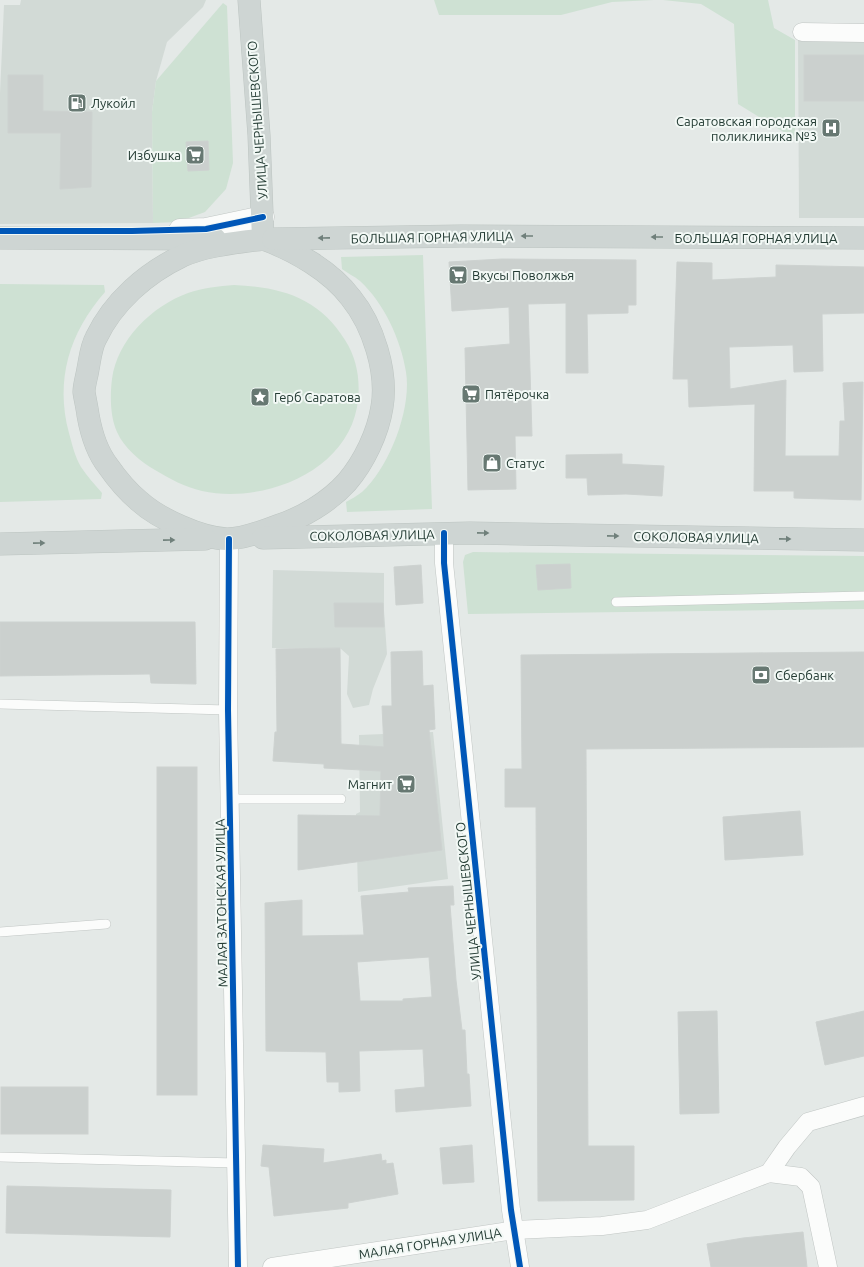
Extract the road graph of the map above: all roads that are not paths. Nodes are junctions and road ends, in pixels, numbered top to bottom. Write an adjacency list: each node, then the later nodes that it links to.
1 (249, 0): 4 (main road, УЛИЦА ЧЕРНЫШЕВСКОГО)
2 (802, 32): 3 (street)
3 (864, 33)
4 (263, 217): 5 (street); 8 (main road, УЛИЦА ЧЕРНЫШЕВСКОГО)
5 (0, 230)
6 (0, 238): 8 (main road, БОЛЬШАЯ ГОРНАЯ УЛИЦА)
7 (864, 238): 8 (main road, БОЛЬШАЯ ГОРНАЯ УЛИЦА, one-way to 8)
8 (263, 239): 10 (main road); 10 (main road)
9 (444, 533): 10 (main road, СОКОЛОВАЯ УЛИЦА); 11 (main road, СОКОЛОВАЯ УЛИЦА, one-way to 11); 25 (street, УЛИЦА ЧЕРНЫШЕВСКОГО)
10 (229, 539): 12 (main road, СОКОЛОВАЯ УЛИЦА, one-way to 10); 16 (street, МАЛАЯ ЗАТОНСКАЯ УЛИЦА)
11 (864, 540)
12 (0, 544)
13 (864, 596): 14 (lane)
14 (616, 602)
15 (0, 704): 16 (lane)
16 (228, 710): 17 (street, МАЛАЯ ЗАТОНСКАЯ УЛИЦА)
17 (230, 799): 18 (lane); 23 (street, МАЛАЯ ЗАТОНСКАЯ УЛИЦА)
18 (341, 799)
19 (106, 924): 20 (lane)
20 (0, 932)
21 (864, 1106): 24 (street)
22 (0, 1157): 23 (lane)
23 (236, 1163): 26 (street, МАЛАЯ ЗАТОНСКАЯ УЛИЦА)
24 (769, 1173): 25 (street, МАЛАЯ ГОРНАЯ УЛИЦА); 29 (street)
25 (515, 1230): 27 (street, МАЛАЯ ГОРНАЯ УЛИЦА); 28 (street, УЛИЦА ЧЕРНЫШЕВСКОГО)
26 (238, 1267)
27 (272, 1267)
28 (520, 1267)
29 (828, 1267)

